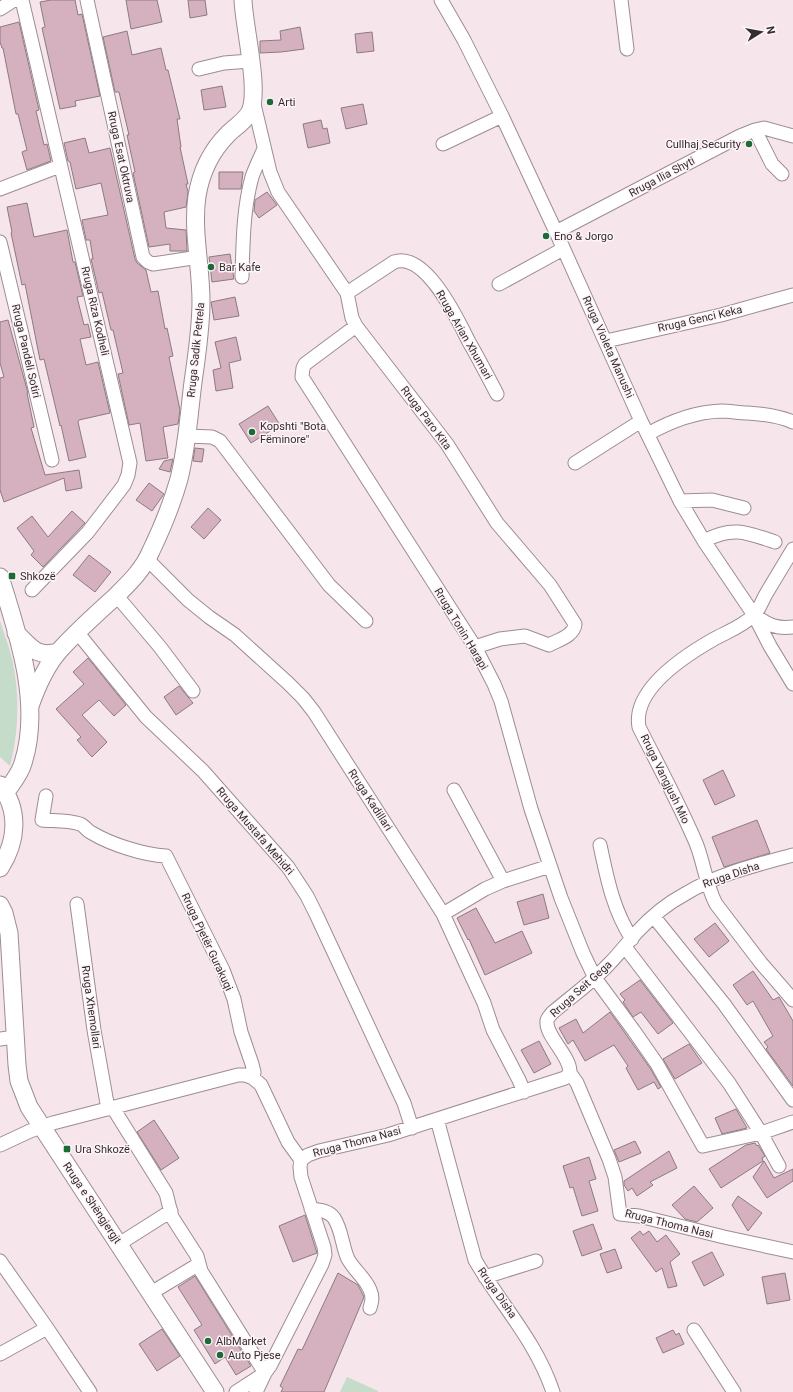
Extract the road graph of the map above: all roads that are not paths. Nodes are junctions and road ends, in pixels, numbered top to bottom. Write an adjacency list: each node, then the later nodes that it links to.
1 (14, 0): 7 (street)
2 (22, 0): 17 (street, Rruga Riza Kodheli)
3 (87, 0): 23 (street, Rruga Esat Oktruva)
4 (243, 0): 9 (main road, Rruga Sadik Petrela)
5 (442, 0): 12 (street, Rruga Violeta Manushi)
6 (622, 0): 8 (street)
7 (0, 9)
8 (627, 49)
9 (250, 61): 10 (street); 11 (main road, Rruga Sadik Petrela)
10 (199, 69)
11 (253, 100): 16 (street, Rruga Paro Kita); 23 (main road, Rruga Sadik Petrela)
12 (502, 116): 15 (street); 20 (street, Rruga Violeta Manushi)
13 (755, 130): 14 (street, Rruga Ilia Shyti); 18 (street); 20 (street, Rruga Ilia Shyti)
14 (793, 136)
15 (443, 144)
16 (264, 149): 24 (street); 26 (street, Rruga Paro Kita)
17 (60, 166): 19 (street); 44 (street, Rruga Riza Kodheli)
18 (782, 174)
19 (0, 189)
20 (556, 232): 22 (street, Rruga Violeta Manushi)
21 (0, 242): 35 (street, Rruga Pandeli Sotiri)
22 (564, 249): 25 (street); 29 (street, Rruga Violeta Manushi)
23 (199, 256): 34 (main road, Rruga Sadik Petrela)
24 (242, 277)
25 (499, 284)
26 (347, 293): 28 (street, Rruga Paro Kita); 30 (street, Rruga Arian Xhumari)
27 (793, 295): 29 (street, Rruga Genci Keka)
28 (356, 326): 51 (street, Rruga Tonin Harapi); 51 (street, Rruga Paro Kita)
29 (606, 341): 31 (street, Rruga Violeta Manushi)
30 (497, 394)
31 (641, 421): 33 (street, Rruga Violeta Manushi); 36 (street)
32 (793, 422): 33 (street)
33 (648, 434): 37 (street, Rruga Violeta Manushi)
34 (187, 436): 42 (main road, Rruga Sadik Petrela); 47 (street)
35 (52, 460)
36 (575, 463)
37 (680, 501): 38 (street); 39 (street, Rruga Violeta Manushi)
38 (744, 508)
39 (704, 541): 40 (street); 46 (street, Rruga Violeta Manushi)
40 (774, 542)
41 (793, 549): 46 (street, Rruga Vangjush Mio)
42 (147, 559): 45 (main road, Rruga Sadik Petrela); 67 (street, Rruga Kadillari)
43 (0, 577): 49 (main road)
44 (32, 590)
45 (116, 595): 50 (main road, Rruga Sadik Petrela); 54 (street)
46 (754, 615): 48 (street); 53 (street, Rruga Violeta Manushi); 64 (street, Rruga Vangjush Mio)
47 (366, 621)
48 (793, 627)
49 (16, 632): 52 (main road); 55 (main road)
50 (77, 632): 52 (main road, Rruga Sadik Petrela); 81 (street, Rruga Mustafa Mehidri)
51 (475, 647): 61 (street, Rruga Tonin Harapi)
52 (58, 652): 55 (main road, Rruga Sadik Petrela)
53 (793, 684)
54 (193, 691)
55 (30, 706): 56 (main road)
56 (3, 789): 62 (main road)
57 (454, 790): 63 (street)
58 (46, 796): 74 (street, Rruga Pjetër Gurakuqi)
59 (600, 844): 69 (street)
60 (793, 855): 64 (street, Rruga Disha)
61 (550, 866): 63 (street); 70 (street, Rruga Tonin Harapi)
62 (0, 868)
63 (503, 881): 67 (street)
64 (707, 882): 68 (street, Rruga Disha); 71 (street, Rruga Vangjush Mio)
65 (77, 904): 77 (street, Rruga Xhemollari)
66 (0, 905): 72 (main road, Rruga e Shëngjergjt)
67 (442, 914): 75 (street, Rruga Kadillari)
68 (654, 917): 69 (street, Rruga Seit Gega); 76 (street)
69 (628, 943): 70 (street, Rruga Seit Gega); 82 (street)
70 (595, 978): 73 (street, Rruga Seit Gega); 82 (street, Rruga Tonin Harapi)
71 (793, 1000)
72 (8, 1038): 80 (main road, Rruga e Shëngjergjt)
73 (570, 1073): 75 (street); 89 (street, Rruga Thoma Nasi)
74 (253, 1078): 77 (street); 84 (street)
75 (524, 1092): 78 (street)
76 (793, 1100)
77 (110, 1108): 80 (street); 87 (street)
78 (437, 1119): 81 (street, Rruga Thoma Nasi); 93 (street, Rruga Disha)
79 (793, 1122): 82 (street)
80 (41, 1127): 83 (street); 88 (main road, Rruga e Shëngjergjt)
81 (412, 1128): 84 (street, Rruga Thoma Nasi)
82 (762, 1133): 85 (street)
83 (0, 1146)
84 (301, 1160): 86 (street)
85 (779, 1166)
86 (311, 1209): 95 (street); 99 (street)
87 (171, 1211): 88 (street); 92 (street)
88 (119, 1244): 94 (main road, Rruga e Shëngjergjt)
89 (793, 1252)
90 (0, 1261): 96 (street)
91 (536, 1261): 93 (street)
92 (199, 1264): 94 (street); 99 (street)
93 (485, 1277): 104 (street, Rruga Disha)
94 (151, 1293): 101 (main road, Rruga e Shëngjergjt)
95 (370, 1308)
96 (47, 1328): 98 (street); 100 (street)
97 (694, 1330): 105 (street)
98 (0, 1354)
99 (265, 1373): 102 (street); 103 (street)
100 (90, 1392)
101 (215, 1392)
102 (236, 1392)
103 (256, 1392)
104 (553, 1392)
105 (734, 1392)

